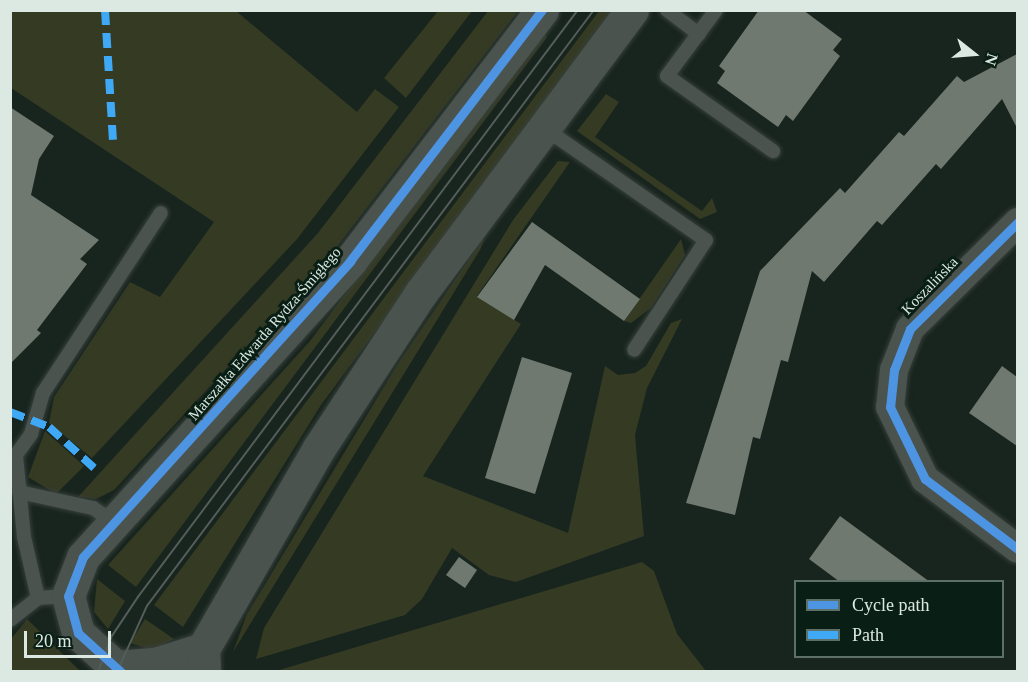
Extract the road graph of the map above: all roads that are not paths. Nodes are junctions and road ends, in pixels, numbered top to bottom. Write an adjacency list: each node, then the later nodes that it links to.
1 (542, 10): 13 (street, Marszałka Edwarda Rydza-Śmigłego)
2 (632, 10): 6 (street)
3 (667, 10): 5 (lane)
4 (716, 10): 5 (lane)
5 (699, 34): 7 (lane)
6 (543, 127): 10 (lane); 17 (street)
7 (773, 151)
8 (161, 213): 11 (lane)
9 (1017, 222): 14 (street, Koszalińska)
10 (634, 350)
11 (13, 453): 12 (lane)
12 (19, 492): 13 (lane); 15 (lane)
13 (115, 523): 15 (street, Marszałka Edwarda Rydza-Śmigłego)
14 (1017, 549)
15 (53, 597): 16 (lane); 18 (street)
16 (10, 620)
17 (204, 660): 18 (street)
18 (119, 669)

